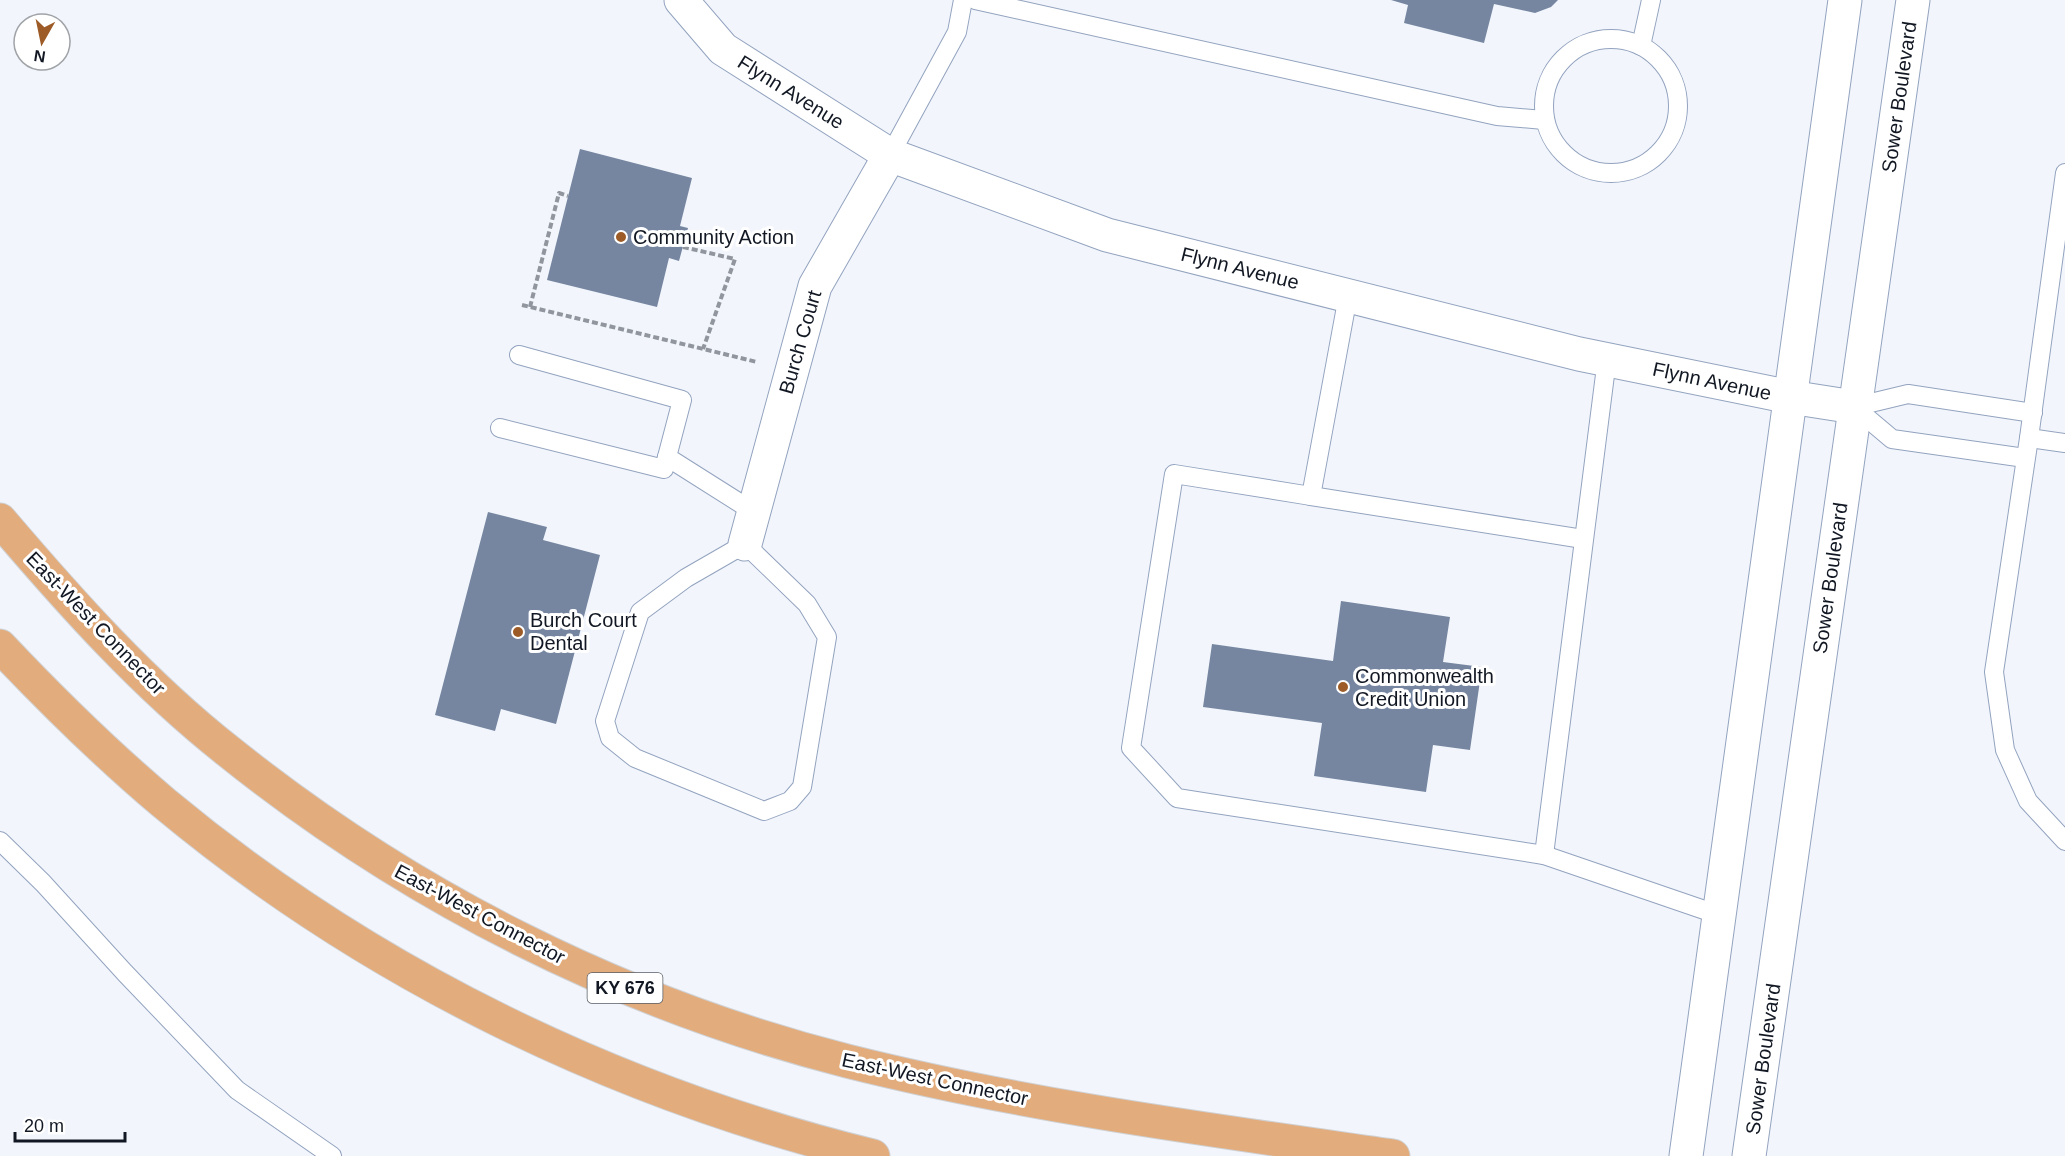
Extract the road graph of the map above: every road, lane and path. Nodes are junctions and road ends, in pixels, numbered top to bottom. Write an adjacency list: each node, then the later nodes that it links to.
1 (681, 0): 9 (street, Flynn Avenue)
2 (963, 0): 9 (lane)
3 (975, 0): 8 (lane)
4 (1651, 0): 7 (lane)
5 (1845, 0): 20 (street)
6 (1913, 0): 21 (street, Sower Boulevard)
7 (1641, 45): 8 (lane); 8 (lane)
8 (1544, 120)
9 (890, 155): 13 (street, Flynn Avenue); 29 (street, Burch Court)
10 (2065, 173): 22 (lane)
11 (568, 196): 15 (path)
12 (683, 247): 16 (path)
13 (1348, 296): 18 (street, Flynn Avenue); 28 (lane)
14 (522, 305): 15 (path)
15 (530, 307): 16 (path)
16 (704, 349): 19 (path)
17 (519, 355): 26 (lane)
18 (1606, 359): 20 (street, Flynn Avenue); 31 (lane)
19 (757, 362)
20 (1790, 397): 21 (street, Flynn Avenue); 37 (street)
21 (1854, 407): 22 (lane); 27 (lane); 42 (street, Sower Boulevard)
22 (2033, 413): 24 (lane)
23 (500, 428): 26 (lane)
24 (2029, 438): 25 (lane); 27 (lane)
25 (2065, 443)
26 (667, 457): 29 (lane)
27 (2025, 458): 35 (lane)
28 (1311, 496): 31 (lane); 36 (lane)
29 (754, 512): 32 (street, Burch Court)
30 (0, 520): 40 (main road, East-West Connector / KY 676)
31 (1584, 539): 36 (lane)
32 (745, 544): 32 (lane)
33 (0, 646): 39 (main road)
34 (0, 841): 38 (lane)
35 (2065, 841)
36 (1544, 855): 37 (lane)
37 (1719, 915): 41 (street)
38 (332, 1156)
39 (873, 1156)
40 (1393, 1156)
41 (1686, 1156)
42 (1749, 1156)

